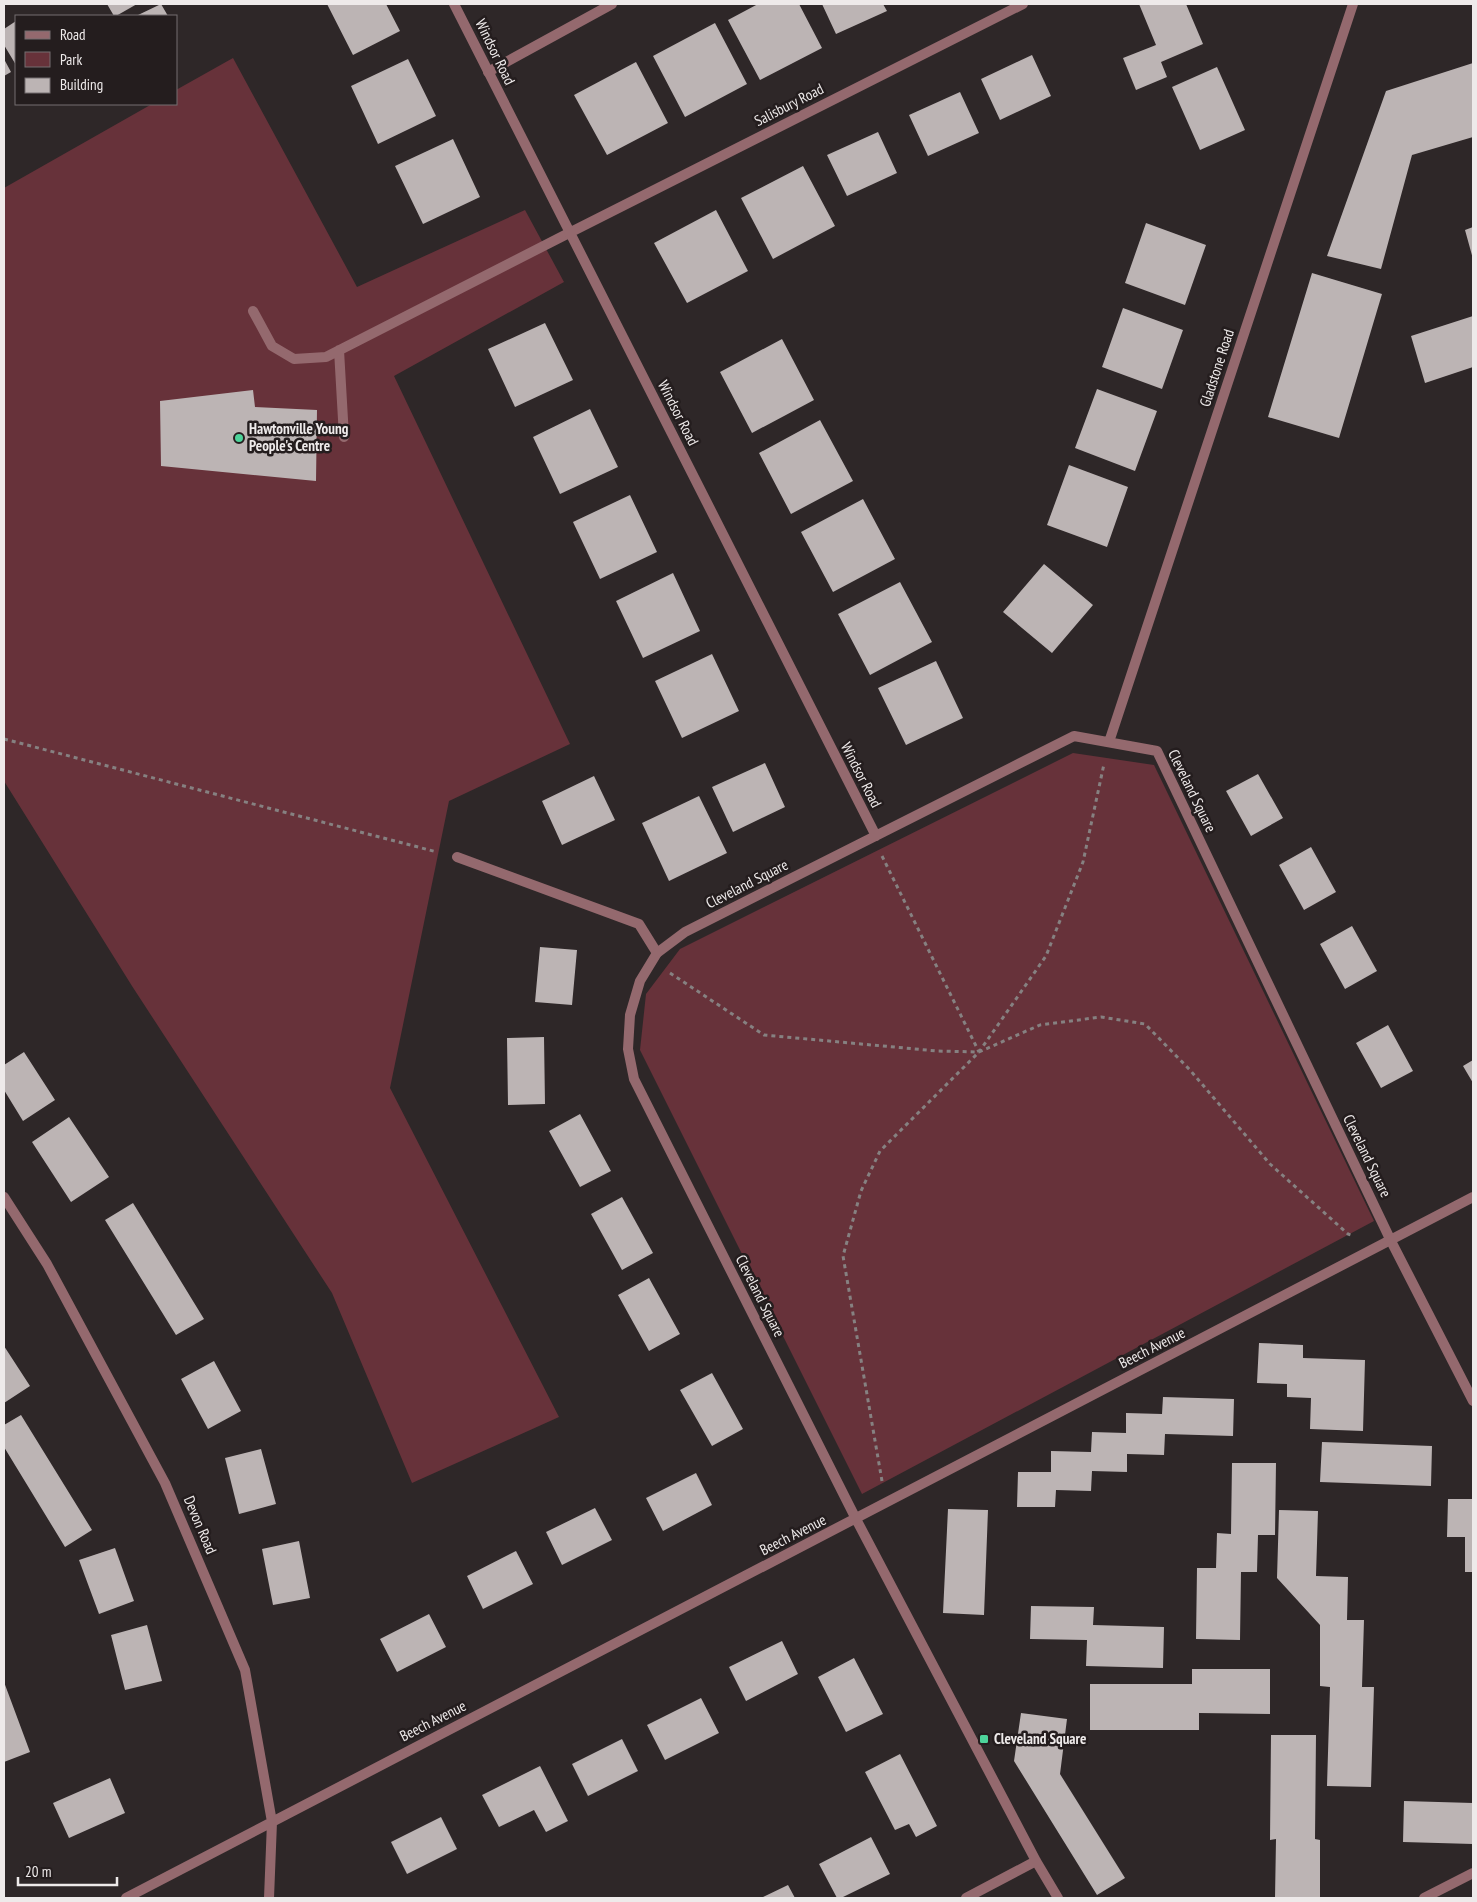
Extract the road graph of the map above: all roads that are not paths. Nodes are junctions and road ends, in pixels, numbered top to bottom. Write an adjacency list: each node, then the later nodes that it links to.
1 (454, 4): 5 (street, Windsor Road)
2 (612, 4): 5 (street)
3 (1023, 4): 6 (street, Salisbury Road)
4 (1353, 4): 10 (street, Gladstone Road)
5 (488, 72): 6 (street, Windsor Road)
6 (569, 233): 8 (street, Salisbury Road); 11 (street, Windsor Road)
7 (252, 311): 8 (street, Salisbury Road)
8 (339, 350): 9 (street)
9 (344, 437)
10 (1109, 742): 11 (street, Cleveland Square); 16 (street, Cleveland Square)
11 (876, 836): 13 (street, Cleveland Square)
12 (457, 857): 13 (street)
13 (657, 953): 18 (street, Cleveland Square)
14 (4, 1197): 19 (street, Devon Road)
15 (1473, 1197): 16 (street, Beech Avenue)
16 (1391, 1240): 17 (street, Cleveland Square); 18 (street, Beech Avenue)
17 (1473, 1401)
18 (856, 1519): 19 (street, Beech Avenue); 20 (street, Cleveland Square)
19 (272, 1822): 22 (street, Beech Avenue); 23 (street, Devon Road)
20 (1036, 1861): 24 (street); 25 (street, Cleveland Square)
21 (1473, 1873): 26 (street)
22 (126, 1898)
23 (269, 1898)
24 (966, 1898)
25 (1058, 1898)
26 (1424, 1898)

